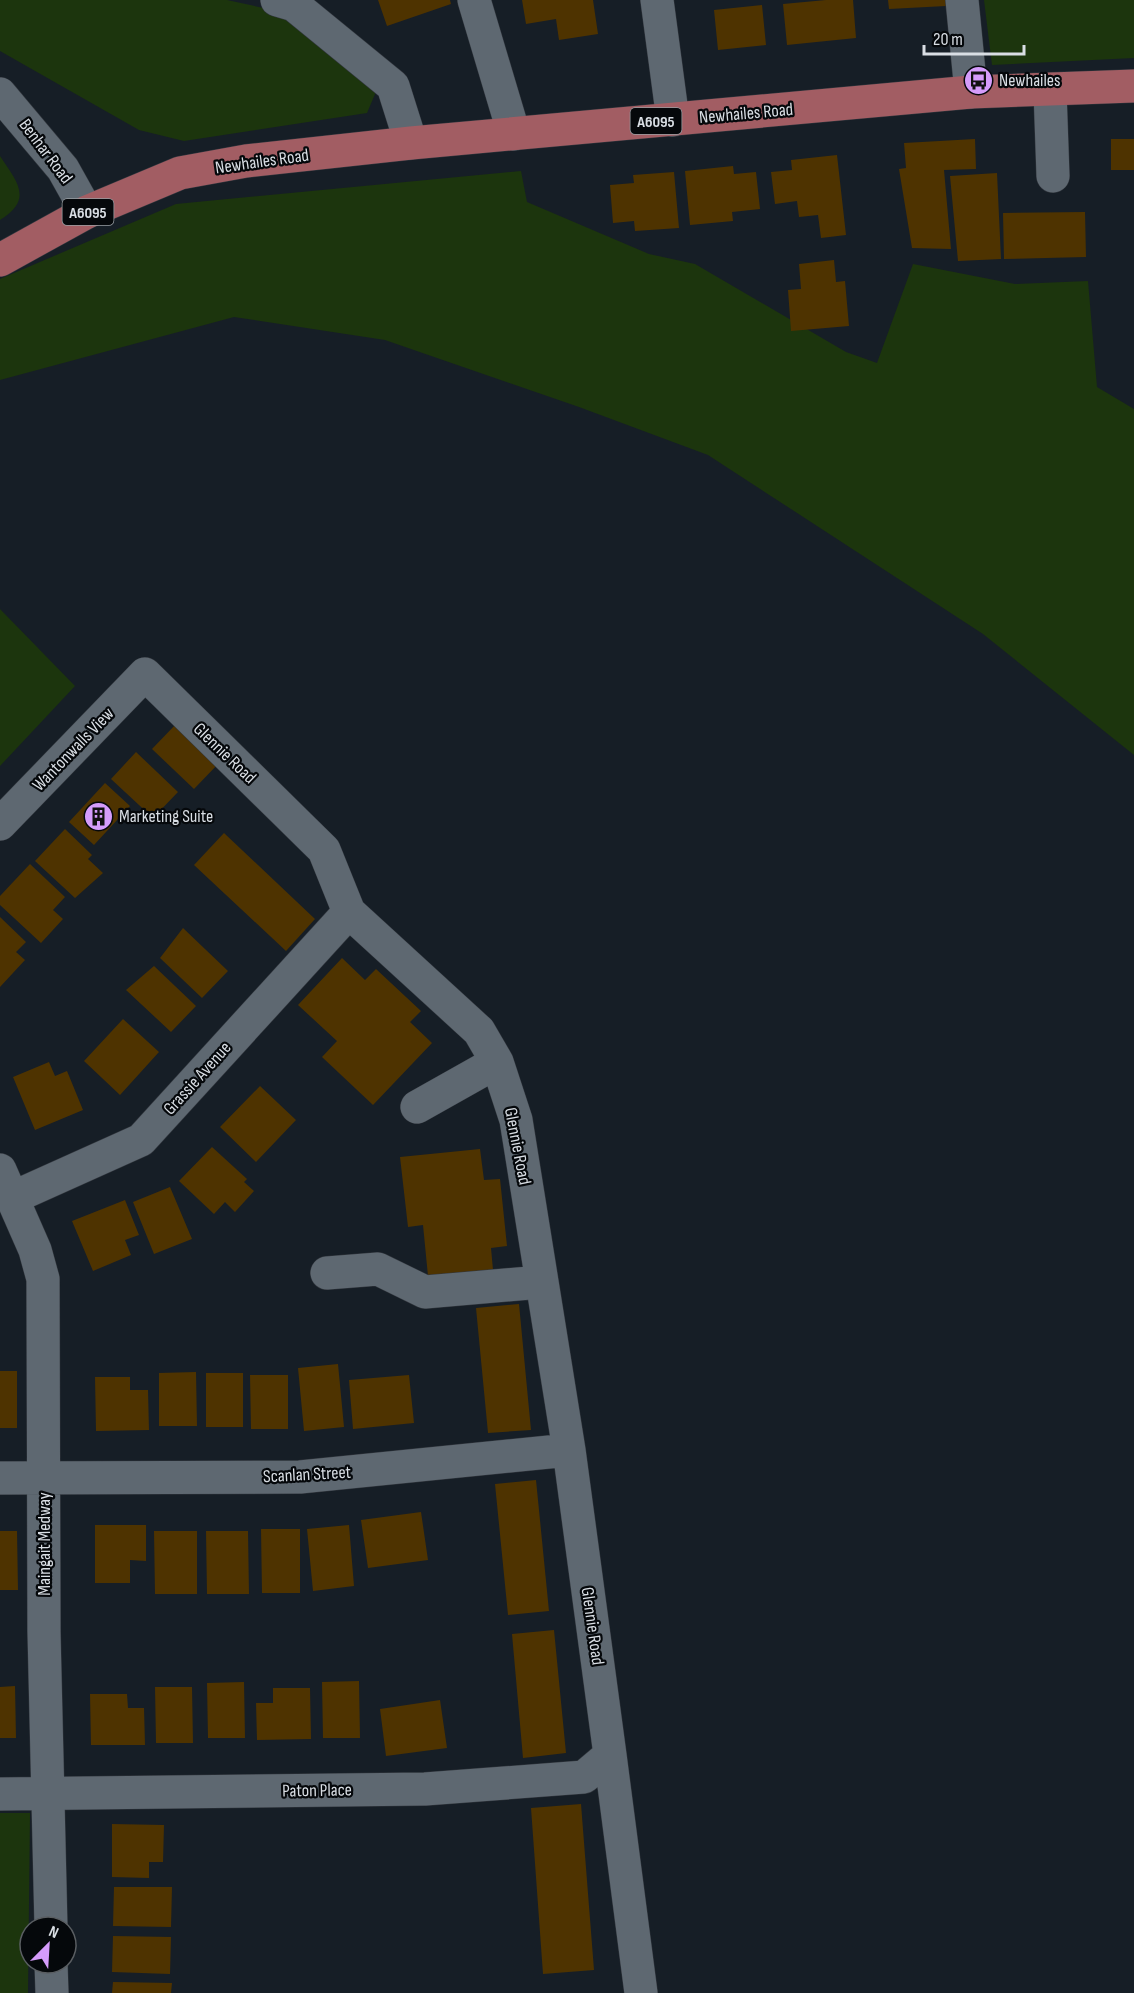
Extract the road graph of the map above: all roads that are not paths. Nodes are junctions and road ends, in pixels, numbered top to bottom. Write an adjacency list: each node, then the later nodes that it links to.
1 (277, 0): 11 (street)
2 (474, 0): 10 (street)
3 (657, 0): 9 (street)
4 (962, 0): 7 (street)
5 (1134, 86): 6 (main road, Newhailes Road / A6095)
6 (1050, 91): 7 (main road, Newhailes Road / A6095); 12 (street)
7 (970, 93): 9 (main road, Newhailes Road / A6095)
8 (0, 94): 13 (street, Benhar Road)
9 (673, 120): 10 (main road, Newhailes Road / A6095)
10 (514, 134): 11 (main road, Newhailes Road / A6095)
11 (411, 143): 13 (main road, Newhailes Road / A6095)
12 (1053, 176)
13 (87, 212): 14 (main road, A6095)
14 (0, 260)
15 (145, 674): 16 (street, Wantonwalls View); 17 (street, Glennie Road)
16 (0, 824)
17 (349, 912): 18 (street, Glennie Road); 20 (street, Grassie Avenue)
18 (497, 1062): 19 (street); 22 (street, Glennie Road)
19 (417, 1107)
20 (6, 1184): 25 (street, Maingait Medway)
21 (327, 1273): 22 (street)
22 (542, 1282): 23 (street, Glennie Road)
23 (569, 1450): 25 (street, Scanlan Street); 26 (street, Glennie Road)
24 (0, 1478): 25 (street, Scanlan Street)
25 (44, 1479): 28 (street, Maingait Medway)
26 (610, 1755): 28 (street, Paton Place); 32 (street, Glennie Road)
27 (0, 1794): 28 (street, Paton Place)
28 (48, 1794): 29 (street, Maingait Medway)
29 (51, 1915)
30 (51, 1975): 31 (street)
31 (52, 1993)
32 (641, 1993)

